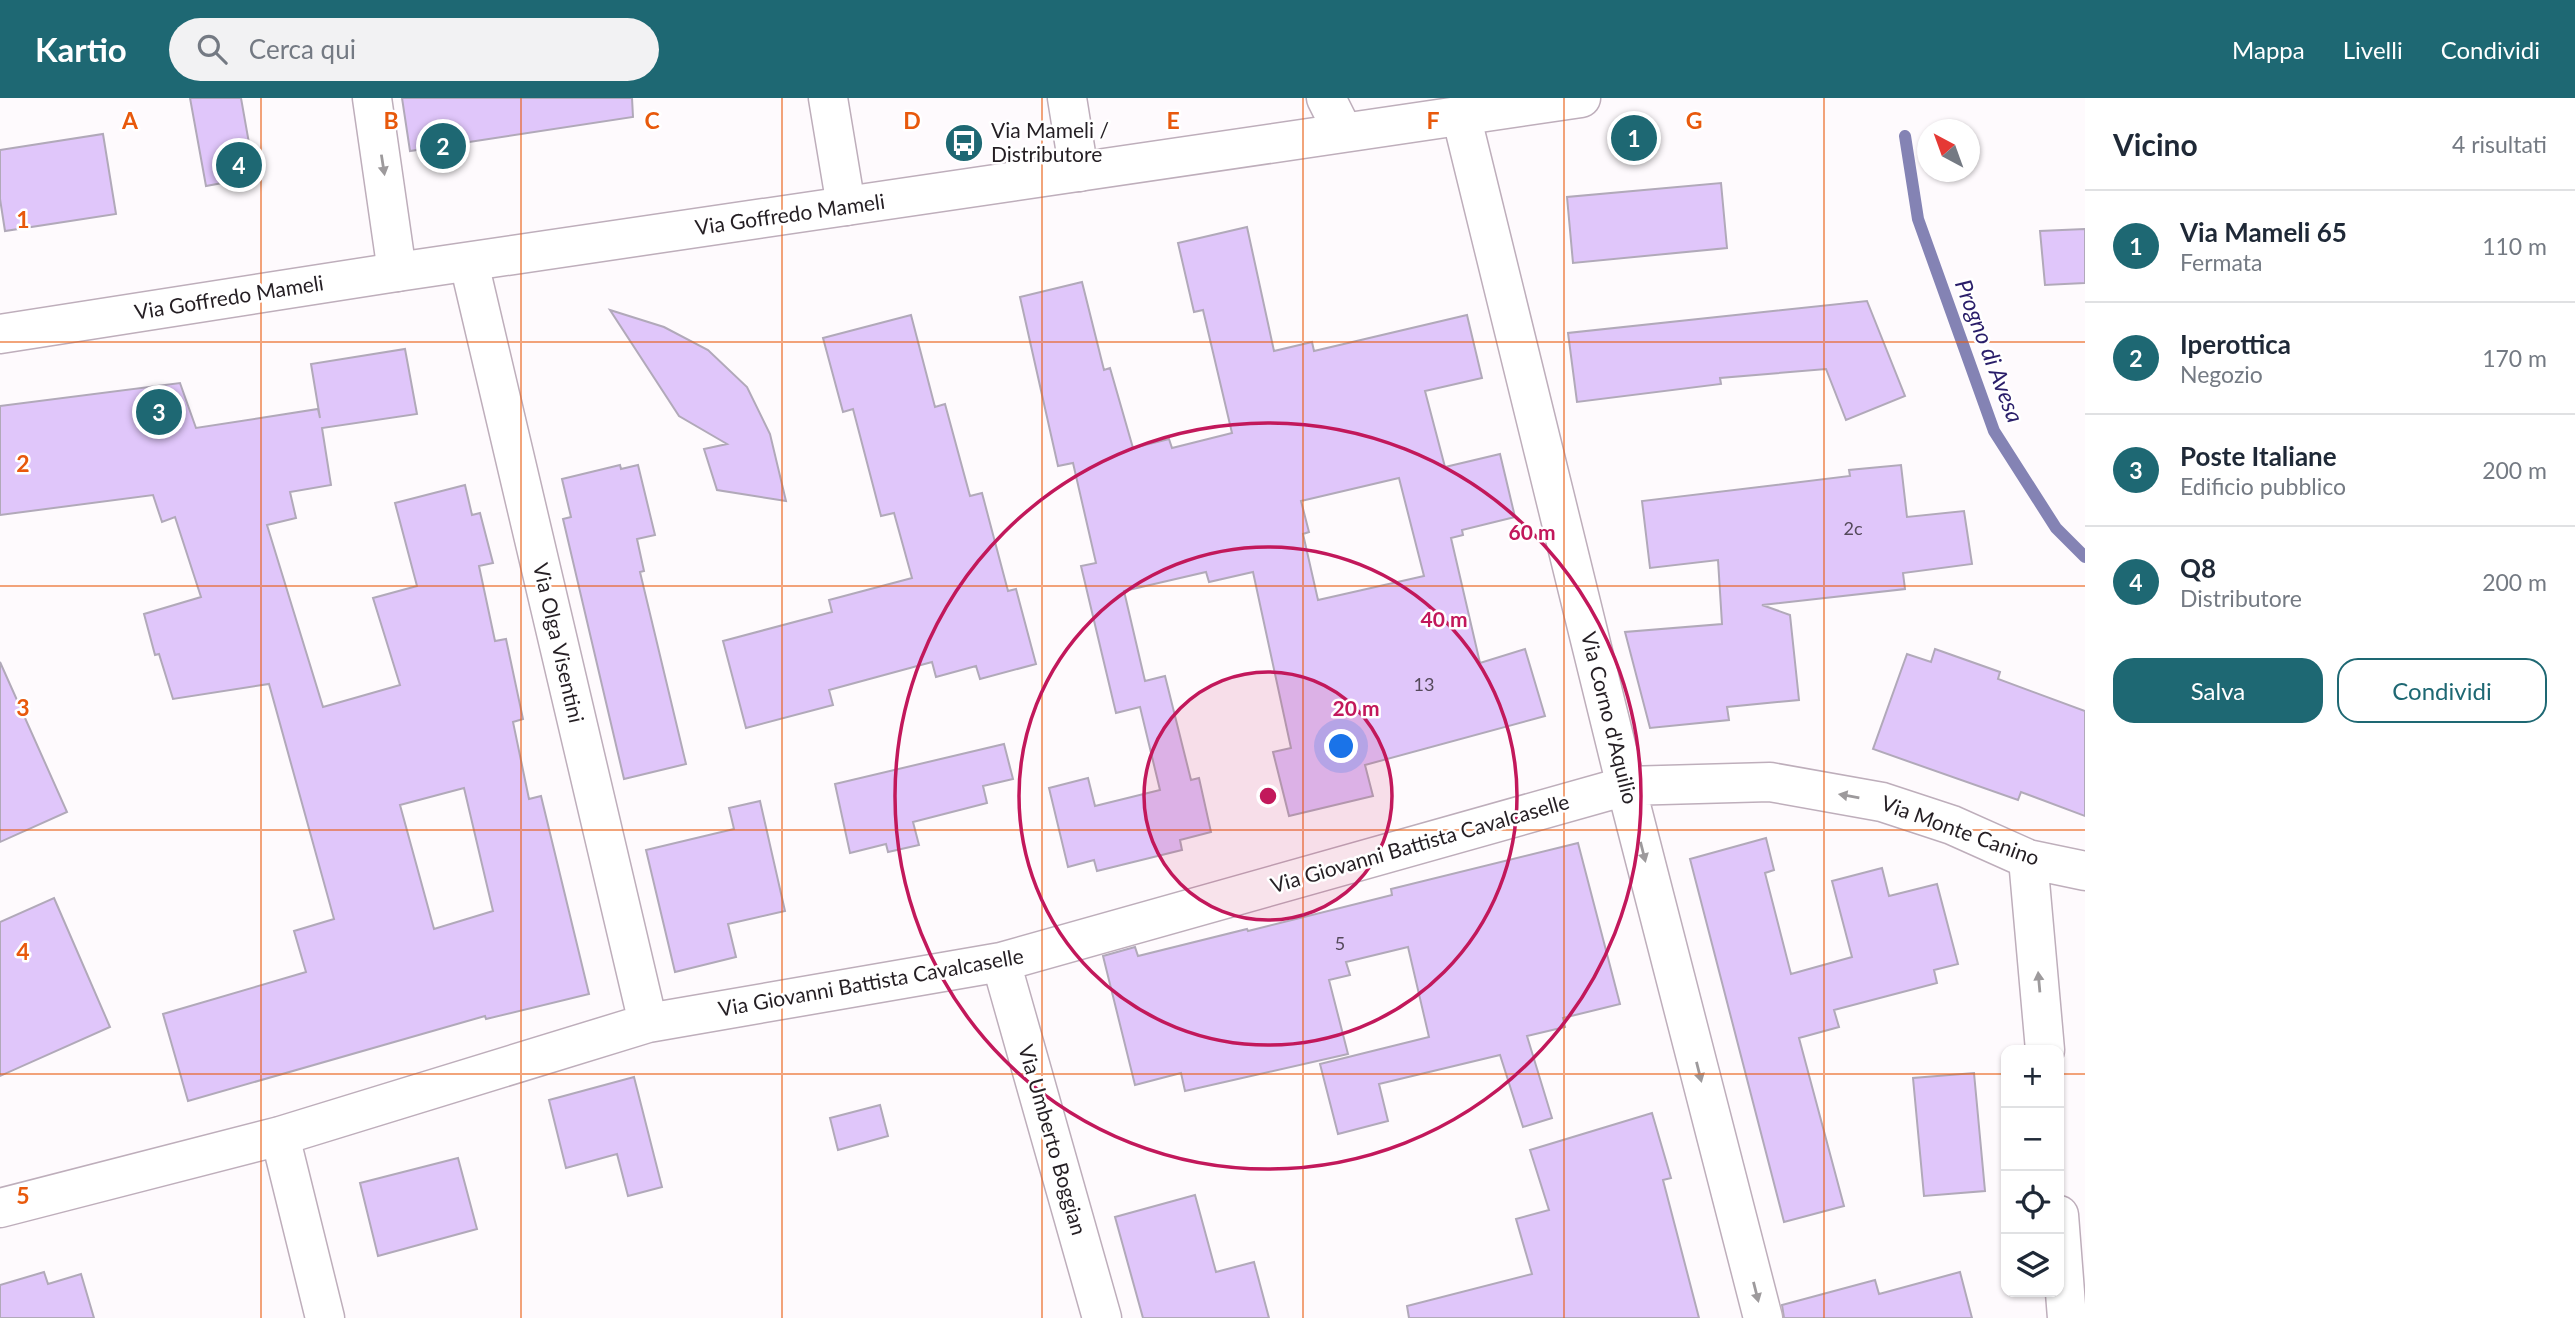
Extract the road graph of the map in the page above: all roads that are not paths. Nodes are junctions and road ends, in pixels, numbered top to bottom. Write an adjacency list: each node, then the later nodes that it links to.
1 (372, 98): 11 (street, one-way to 11)
2 (828, 98): 9 (street)
3 (1326, 98): 7 (street)
4 (1581, 98): 6 (street, Via Goffredo Mameli)
5 (1067, 102): 8 (street)
6 (1461, 116): 7 (street, Via Goffredo Mameli); 13 (street, Via Corno d'Aquilio)
7 (1343, 132): 8 (street, Via Goffredo Mameli)
8 (1079, 172): 9 (street, Via Goffredo Mameli)
9 (846, 206): 10 (street, Via Goffredo Mameli)
10 (469, 262): 11 (street, Via Goffredo Mameli); 17 (street, Via Olga Visentini)
11 (397, 272): 12 (street, Via Goffredo Mameli)
12 (0, 334)
13 (1626, 786): 14 (street, Via Monte Canino, one-way to 13); 16 (street, Via Giovanni Battista Cavalcaselle); 24 (street, Via Corno d'Aquilio, one-way to 24)
14 (2028, 859): 15 (street, Via Monte Canino); 18 (street, one-way to 14)
15 (2085, 871)
16 (1001, 962): 17 (street, Via Giovanni Battista Cavalcaselle); 23 (street, Via Umberto Boggian)
17 (648, 1023): 19 (street, Via Giovanni Battista Cavalcaselle)
18 (2045, 1045)
19 (280, 1136): 20 (street, Via Giovanni Battista Cavalcaselle); 22 (street)
20 (0, 1208)
21 (2060, 1234): 25 (street)
22 (325, 1318)
23 (1102, 1318)
24 (1763, 1318)
25 (2067, 1318)

